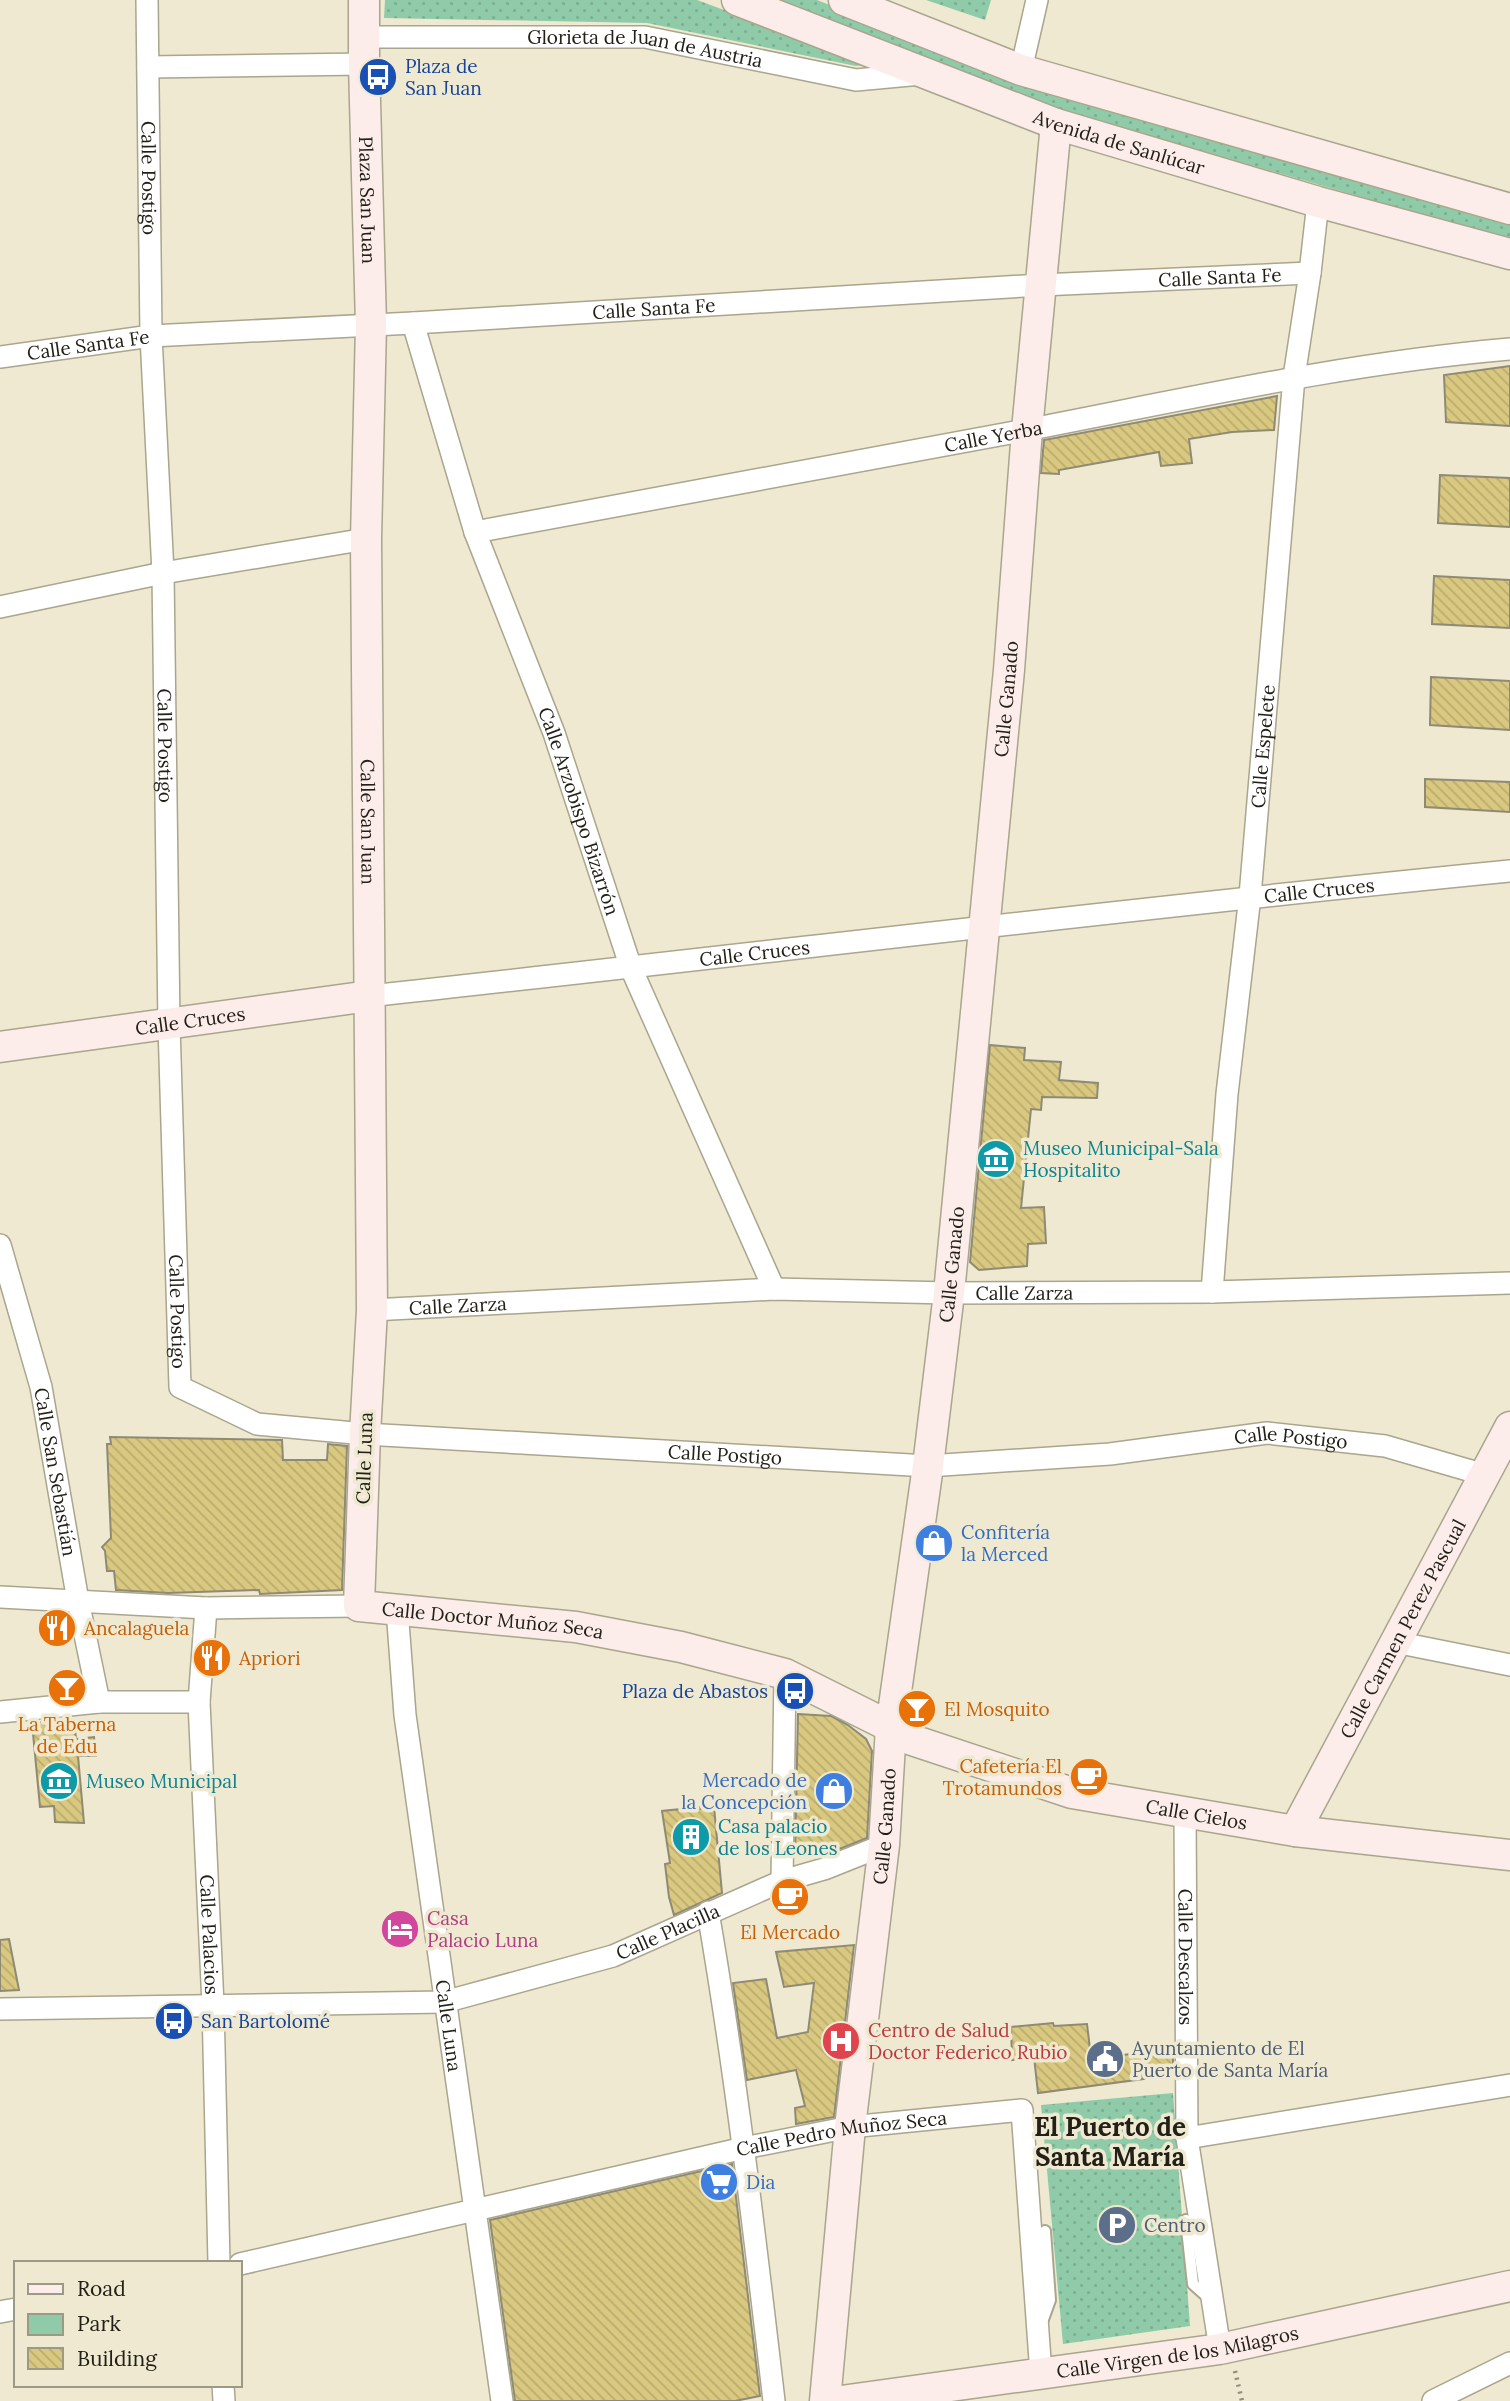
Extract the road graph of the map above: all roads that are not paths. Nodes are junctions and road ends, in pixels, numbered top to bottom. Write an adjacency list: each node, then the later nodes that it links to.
1 (146, 0): 7 (street, Calle Postigo)
2 (364, 0): 6 (street, Plaza San Juan)
3 (737, 0): 9 (street, Avenida de Sanlúcar)
4 (844, 0): 8 (street)
5 (1037, 0): 8 (street)
6 (364, 50): 7 (street, Glorieta de Juan de Austria); 9 (street, Glorieta de Juan de Austria); 17 (street, Plaza San Juan)
7 (148, 67): 18 (street, Calle Postigo)
8 (1021, 70): 12 (street)
9 (923, 74): 10 (street, Avenida de Sanlúcar)
10 (1056, 124): 11 (street, Avenida de Sanlúcar); 15 (street, Calle Ganado)
11 (1318, 202): 13 (street, Avenida de Sanlúcar); 14 (street, Calle Espelete)
12 (1510, 209)
13 (1510, 254)
14 (1310, 273): 15 (street, Calle Santa Fe); 21 (street, Calle Espelete)
15 (1041, 285): 16 (street, Calle Santa Fe); 22 (street, Calle Ganado)
16 (413, 323): 17 (street, Calle Santa Fe); 23 (street, Calle Arzobispo Bizarrón)
17 (371, 330): 18 (street, Calle Santa Fe); 24 (street, Calle San Juan)
18 (151, 336): 20 (street, Calle Santa Fe); 25 (street, Calle Postigo)
19 (1510, 349): 21 (street, Calle Yerba)
20 (0, 357)
21 (1294, 377): 22 (street, Calle Yerba); 28 (street, Calle Espelete)
22 (1027, 430): 23 (street, Calle Yerba); 29 (street, Calle Ganado)
23 (475, 531): 30 (street, Calle Arzobispo Bizarrón)
24 (366, 539): 25 (street); 31 (street, Calle San Juan)
25 (163, 573): 26 (street); 32 (street, Calle Postigo)
26 (0, 607)
27 (1510, 871): 28 (street, Calle Cruces)
28 (1250, 896): 29 (street, Calle Cruces); 38 (street, Calle Espelete)
29 (984, 929): 30 (street, Calle Cruces); 37 (street, Calle Ganado)
30 (631, 968): 31 (street, Calle Cruces); 36 (street, Calle Arzobispo Bizarrón)
31 (369, 996): 32 (street, Calle Cruces); 39 (street, Calle San Juan)
32 (169, 1025): 33 (street, Calle Cruces); 41 (street, Calle Postigo)
33 (0, 1047)
34 (0, 1245): 45 (street, Calle San Sebastián)
35 (1510, 1283): 38 (street, Calle Zarza)
36 (774, 1289): 37 (street, Calle Zarza); 39 (street, Calle Zarza)
37 (949, 1293): 38 (street, Calle Zarza); 42 (street, Calle Ganado)
38 (1212, 1293)
39 (372, 1310): 41 (street, Calle Luna)
40 (1510, 1427): 43 (street, Calle Carmen Perez Pascual)
41 (365, 1434): 42 (street, Calle Postigo); 46 (street, Calle Luna)
42 (928, 1466): 43 (street, Calle Postigo); 55 (street, Calle Ganado)
43 (1485, 1475): 49 (street, Calle Carmen Perez Pascual)
44 (0, 1597): 45 (street, Calle Doctor Muñoz Seca)
45 (78, 1601): 47 (street, Calle Doctor Muñoz Seca); 52 (street, Calle San Sebastián)
46 (359, 1606): 47 (street, Calle Doctor Muñoz Seca); 48 (street, Calle Doctor Muñoz Seca)
47 (206, 1608): 53 (street, Calle Palacios)
48 (397, 1609): 51 (street, Calle Doctor Muñoz Seca); 62 (street, Calle Luna)
49 (1395, 1642): 50 (street); 57 (street, Calle Carmen Perez Pascual)
50 (1510, 1665)
51 (785, 1674): 55 (street, Calle Doctor Muñoz Seca); 60 (street)
52 (99, 1702): 53 (street); 54 (street)
53 (199, 1702): 63 (street, Calle Palacios)
54 (0, 1712)
55 (891, 1730): 56 (street, Calle Cielos); 58 (street, Calle Ganado)
56 (1185, 1813): 57 (street, Calle Cielos); 67 (street, Calle Descalzos)
57 (1295, 1830): 59 (street, Calle Cielos)
58 (884, 1845): 60 (street, Calle Placilla); 66 (street, Calle Ganado)
59 (1510, 1856)
60 (782, 1881): 61 (street, Calle Placilla)
61 (708, 1912): 62 (street, Calle Placilla); 68 (street)
62 (444, 2002): 63 (street, Calle Placilla); 69 (street, Calle Luna)
63 (213, 2005): 64 (street, Calle Placilla); 72 (street, Calle Palacios)
64 (0, 2009)
65 (1510, 2085): 67 (street)
66 (850, 2127): 68 (street, Calle Pedro Muñoz Seca); 76 (street, Calle Pedro Muñoz Seca); 82 (street, Calle Ganado)
67 (1187, 2138): 75 (street, Calle Descalzos)
68 (744, 2148): 69 (street, Calle Pedro Muñoz Seca); 81 (street)
69 (475, 2211): 73 (street, Calle Pedro Muñoz Seca); 80 (street, Calle Luna)
70 (1186, 2220): 75 (lane)
71 (1045, 2231): 76 (lane)
72 (219, 2261)
73 (242, 2264)
74 (1510, 2286): 77 (street, Calle Virgen de los Milagros)
75 (1212, 2301): 77 (street, Calle Descalzos)
76 (1038, 2331): 79 (street, Calle Pedro Muñoz Seca)
77 (1220, 2349): 79 (street, Calle Virgen de los Milagros)
78 (1510, 2363): 84 (street)
79 (1041, 2374): 83 (street, Calle Virgen de los Milagros)
80 (502, 2401)
81 (774, 2401)
82 (825, 2401)
83 (842, 2401)
84 (1433, 2401)

